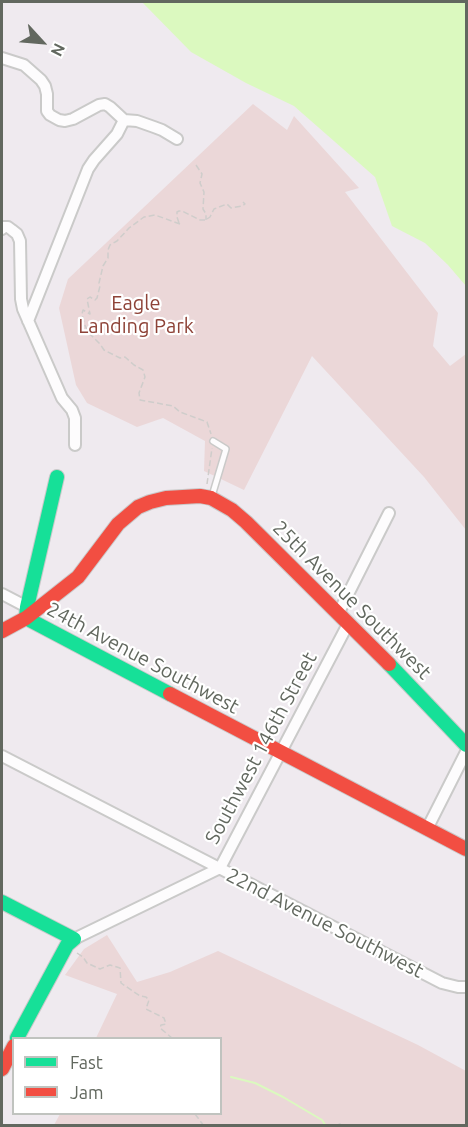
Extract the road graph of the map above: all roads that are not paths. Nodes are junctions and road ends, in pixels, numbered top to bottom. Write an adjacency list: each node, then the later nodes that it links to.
1 (2, 58): 2 (street)
2 (124, 120): 3 (street); 5 (street)
3 (177, 139)
4 (2, 228): 5 (street)
5 (28, 321): 7 (street)
6 (213, 441): 9 (lane)
7 (75, 445)
8 (57, 477): 12 (street)
9 (206, 494): 12 (street); 13 (street, 25th Avenue Southwest)
10 (389, 513): 13 (street, Southwest 146th Street)
11 (2, 594): 12 (street, 24th Avenue Southwest)
12 (26, 613): 14 (street); 17 (street, 24th Avenue Southwest)
13 (343, 619): 15 (street, 25th Avenue Southwest); 17 (street, Southwest 146th Street)
14 (2, 631)
15 (466, 745)
16 (466, 752): 19 (street)
17 (280, 753): 19 (street, 24th Avenue Southwest); 21 (street, Southwest 146th Street)
18 (2, 756): 21 (street, 22nd Avenue Southwest)
19 (427, 829): 20 (street, 24th Avenue Southwest)
20 (466, 849)
21 (220, 868): 23 (street, Southwest 146th Street); 24 (street, 22nd Avenue Southwest)
22 (2, 902): 23 (street)
23 (70, 942): 25 (street)
24 (462, 987)
25 (18, 1037)
26 (12, 1050): 27 (street)
27 (2, 1070)

